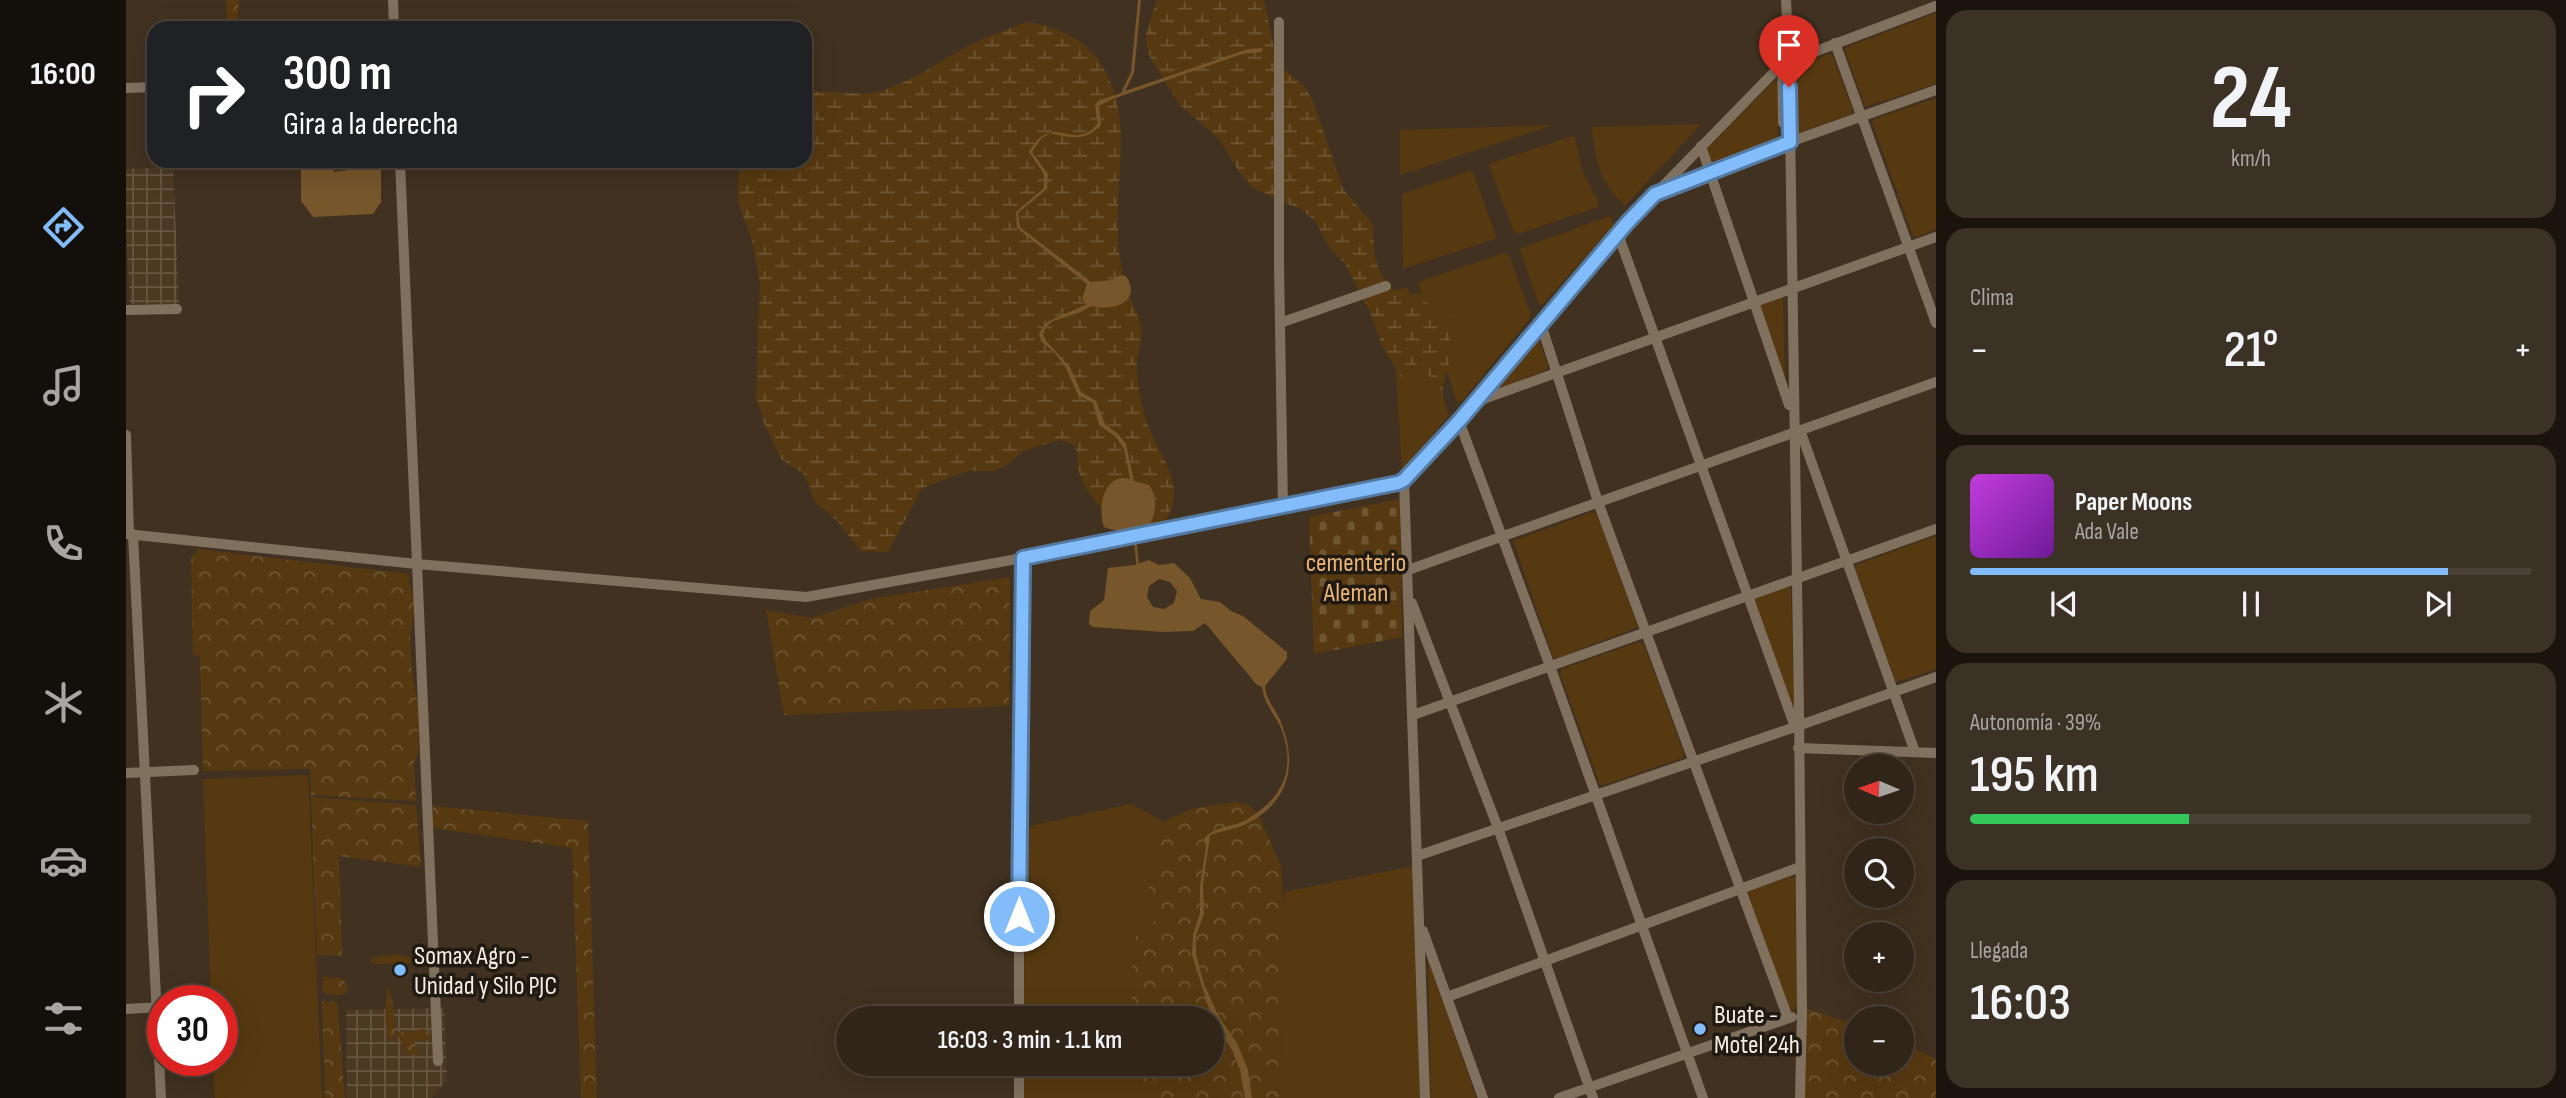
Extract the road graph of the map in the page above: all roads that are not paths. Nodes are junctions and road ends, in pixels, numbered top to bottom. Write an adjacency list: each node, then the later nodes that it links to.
1 (393, 0): 4 (street)
2 (1786, 0): 7 (street)
3 (1936, 6): 6 (street)
4 (394, 21)
5 (1279, 22): 25 (street)
6 (1835, 43): 7 (street); 11 (street)
7 (1786, 61): 12 (street); 13 (street)
8 (147, 87): 9 (street)
9 (126, 88)
10 (1936, 90): 11 (street)
11 (1862, 117): 12 (street); 19 (street)
12 (1787, 143): 15 (street); 21 (street)
13 (1701, 146): 15 (street); 16 (street)
14 (400, 168): 45 (street)
15 (1710, 173): 16 (street); 22 (street)
16 (1655, 194): 17 (street)
17 (1618, 234): 27 (street); 28 (street)
18 (1936, 237): 19 (street)
19 (1909, 247): 21 (street); 26 (street)
20 (1386, 286): 25 (street)
21 (1790, 289): 22 (street); 32 (street); 34 (street)
22 (1754, 302): 28 (street); 32 (street)
23 (177, 309): 24 (street)
24 (126, 310)
25 (1280, 323): 39 (street)
26 (1936, 323)
27 (1541, 324): 29 (street); 31 (street)
28 (1655, 337): 29 (street); 36 (street)
29 (1557, 373): 31 (street); 38 (street)
30 (1936, 382): 34 (street)
31 (1475, 402): 33 (street)
32 (1789, 405): 34 (street)
33 (1459, 421): 37 (street); 42 (street)
34 (1795, 432): 36 (street); 44 (street); 47 (street)
35 (126, 435): 41 (street)
36 (1701, 466): 38 (street); 49 (street)
37 (1404, 480): 39 (street); 46 (street)
38 (1598, 502): 42 (street); 50 (street)
39 (1283, 508): 43 (street)
40 (1936, 529): 44 (street)
41 (129, 534): 45 (street); 62 (street)
42 (1502, 536): 46 (street); 51 (street)
43 (1023, 558): 45 (street); 74 (street)
44 (1846, 561): 47 (street); 53 (street)
45 (417, 564): 80 (street)
46 (1408, 570): 48 (street)
47 (1795, 579): 49 (street); 56 (street)
48 (1408, 593): 54 (street); 55 (street)
49 (1748, 596): 50 (street); 56 (street)
50 (1646, 632): 51 (street); 60 (street)
51 (1550, 666): 54 (street); 64 (street)
52 (1936, 677): 53 (street)
53 (1893, 692): 56 (street); 58 (street)
54 (1450, 702): 55 (street); 65 (street)
55 (1413, 715): 66 (street)
56 (1797, 725): 57 (street); 60 (street)
57 (1798, 748): 58 (street); 67 (street)
58 (1915, 752): 59 (street)
59 (1936, 753)
60 (1693, 762): 64 (street); 68 (street)
61 (194, 770): 62 (street)
62 (145, 771): 63 (street); 72 (street)
63 (126, 772)
64 (1596, 795): 65 (street); 70 (street)
65 (1498, 828): 66 (street); 71 (street)
66 (1417, 856): 69 (street)
67 (1800, 867): 68 (street); 77 (street)
68 (1740, 889): 70 (street); 78 (street)
69 (1419, 920): 73 (street); 86 (street)
70 (1642, 925): 71 (street); 79 (street)
71 (1545, 961): 73 (street); 83 (street)
72 (159, 985)
73 (1447, 998): 87 (street)
74 (1019, 1006)
75 (147, 1008): 76 (street)
76 (126, 1009)
77 (1802, 1013): 78 (street); 91 (street)
78 (1787, 1018): 79 (street)
79 (1687, 1053): 83 (street); 90 (street)
80 (438, 1061)
81 (161, 1076): 84 (street)
82 (1019, 1076): 85 (street)
83 (1590, 1087): 88 (street); 89 (street)
84 (161, 1098)
85 (1019, 1098)
86 (1425, 1098)
87 (1483, 1098)
88 (1559, 1098)
89 (1593, 1098)
90 (1703, 1098)
91 (1800, 1098)

